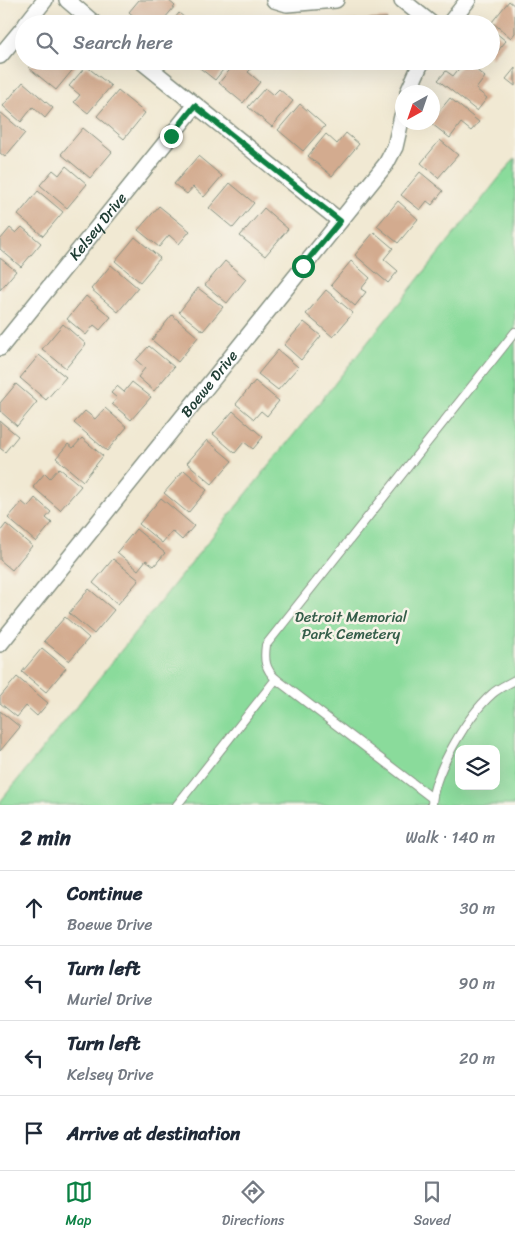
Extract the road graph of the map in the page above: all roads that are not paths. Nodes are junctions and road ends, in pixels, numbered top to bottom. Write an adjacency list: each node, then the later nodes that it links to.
1 (45, 0): 7 (street)
2 (67, 0): 8 (street)
3 (274, 0): 4 (street)
4 (336, 0)
5 (402, 0): 9 (street)
6 (468, 0): 10 (street)
7 (33, 15)
8 (84, 15)
9 (421, 15)
10 (456, 15)
11 (15, 37): 12 (street)
12 (0, 56)
13 (152, 70): 16 (street)
14 (418, 70): 15 (street)
15 (411, 85)
16 (195, 106): 18 (street); 20 (street, Kelsey Drive)
17 (399, 130): 18 (street, Boewe Drive)
18 (340, 221): 21 (street, Boewe Drive)
19 (515, 332): 22 (lane)
20 (0, 348)
21 (0, 644)
22 (276, 679): 24 (lane); 25 (lane)
23 (515, 680): 24 (lane)
24 (432, 802)
25 (177, 805)

